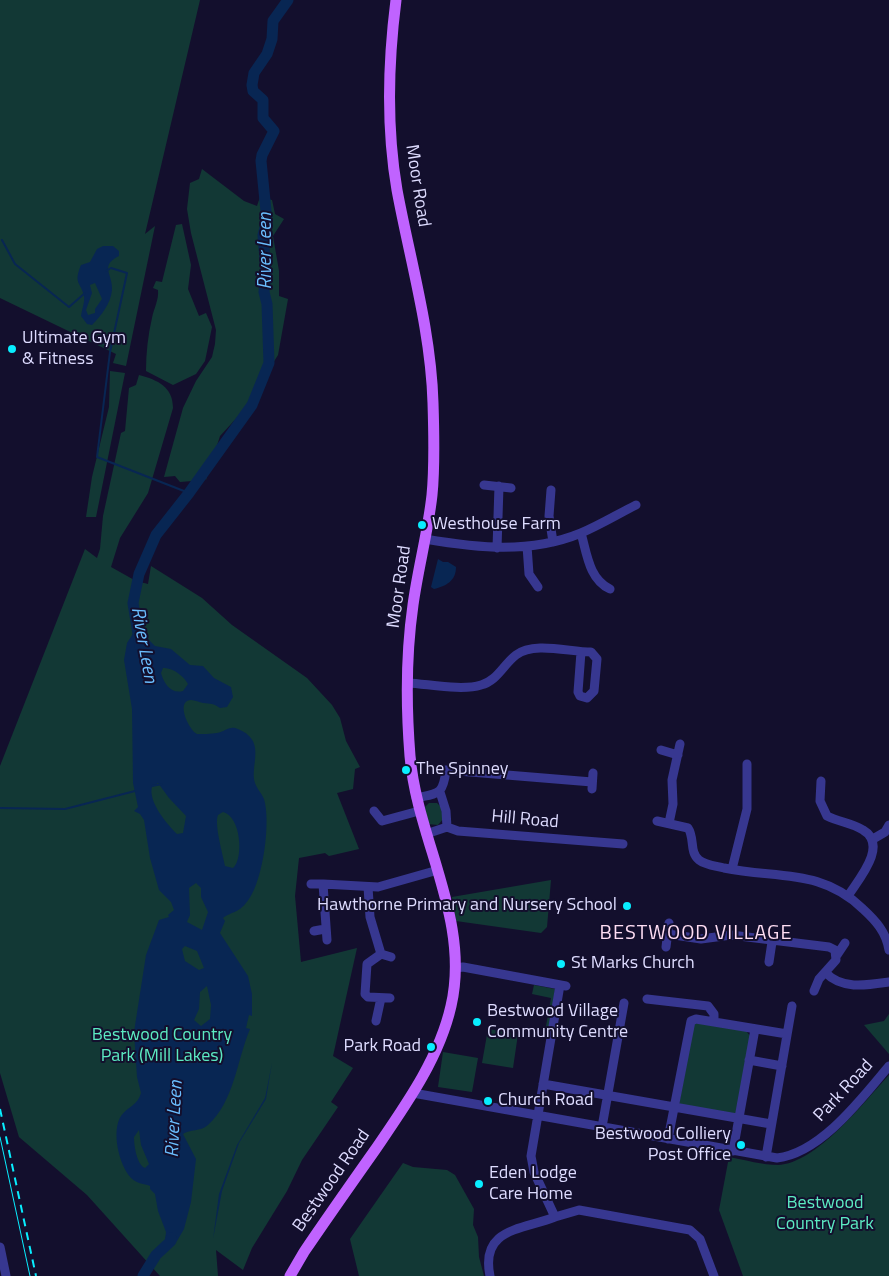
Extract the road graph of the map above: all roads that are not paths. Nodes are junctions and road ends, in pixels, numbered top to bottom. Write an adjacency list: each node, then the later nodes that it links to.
1 (396, 0): 8 (main road, Moor Road)
2 (484, 485): 3 (street)
3 (499, 486): 4 (street); 11 (street)
4 (511, 488)
5 (551, 490): 9 (street)
6 (636, 505): 7 (street)
7 (581, 533): 9 (street); 13 (street)
8 (425, 539): 11 (street); 15 (main road, Moor Road)
9 (553, 542): 10 (street)
10 (527, 546): 11 (street); 12 (street)
11 (497, 548)
12 (538, 587)
13 (610, 590)
14 (581, 652): 14 (street); 15 (street)
15 (408, 682): 23 (main road, Moor Road)
16 (680, 744): 18 (street)
17 (661, 750): 18 (street)
18 (678, 755): 27 (street)
19 (747, 764): 33 (street)
20 (592, 781): 22 (street)
21 (818, 786): 31 (street)
22 (440, 792): 23 (street); 29 (street)
23 (416, 798): 25 (main road, Moor Road)
24 (374, 811): 25 (street)
25 (419, 811): 30 (main road, Moor Road)
26 (657, 821): 27 (street)
27 (669, 823): 33 (street)
28 (889, 825): 31 (street)
29 (447, 827): 30 (street); 32 (street, Hill Road)
30 (426, 834): 34 (main road, Moor Road)
31 (873, 839): 38 (street)
32 (623, 844)
33 (732, 869): 38 (street)
34 (438, 870): 37 (street); 50 (main road, Moor Road)
35 (311, 884): 36 (street)
36 (323, 884): 37 (street); 40 (street)
37 (368, 887): 57 (street)
38 (848, 896): 47 (street)
39 (670, 923): 42 (street)
40 (325, 929): 41 (street); 43 (street)
41 (314, 931)
42 (668, 934): 44 (street); 46 (street)
43 (327, 940)
44 (772, 942): 48 (street); 49 (street)
45 (845, 943): 48 (street)
46 (666, 947)
47 (889, 950)
48 (837, 955): 51 (street)
49 (769, 962)
50 (456, 968): 64 (street); 65 (main road, Moor Road)
51 (826, 973): 52 (street); 53 (street)
52 (889, 982)
53 (814, 992)
54 (647, 999): 58 (street)
55 (624, 1003): 66 (street)
56 (792, 1006): 60 (street)
57 (376, 1021)
58 (714, 1022): 59 (street); 68 (street)
59 (755, 1029): 60 (street); 61 (street)
60 (787, 1034): 62 (street)
61 (749, 1060): 62 (street); 70 (street)
62 (782, 1066): 71 (street)
63 (889, 1066): 75 (street, Park Road)
64 (543, 1084): 66 (street); 69 (street)
65 (413, 1094): 67 (main road, Moor Road); 69 (street, Park Road)
66 (608, 1095): 68 (street); 72 (street)
67 (405, 1107): 79 (main road, Bestwood Road)
68 (674, 1107): 70 (street); 73 (street)
69 (537, 1116): 72 (street, Park Road); 76 (street)
70 (739, 1118): 71 (street); 74 (street)
71 (771, 1124): 75 (street)
72 (602, 1127): 73 (street, Park Road)
73 (668, 1139): 74 (street, Park Road)
74 (733, 1151): 75 (street, Park Road)
75 (766, 1156)
76 (555, 1217): 80 (street); 81 (street)
77 (0, 1247): 78 (street)
78 (6, 1276)
79 (290, 1276)
80 (490, 1276)
81 (714, 1276)

